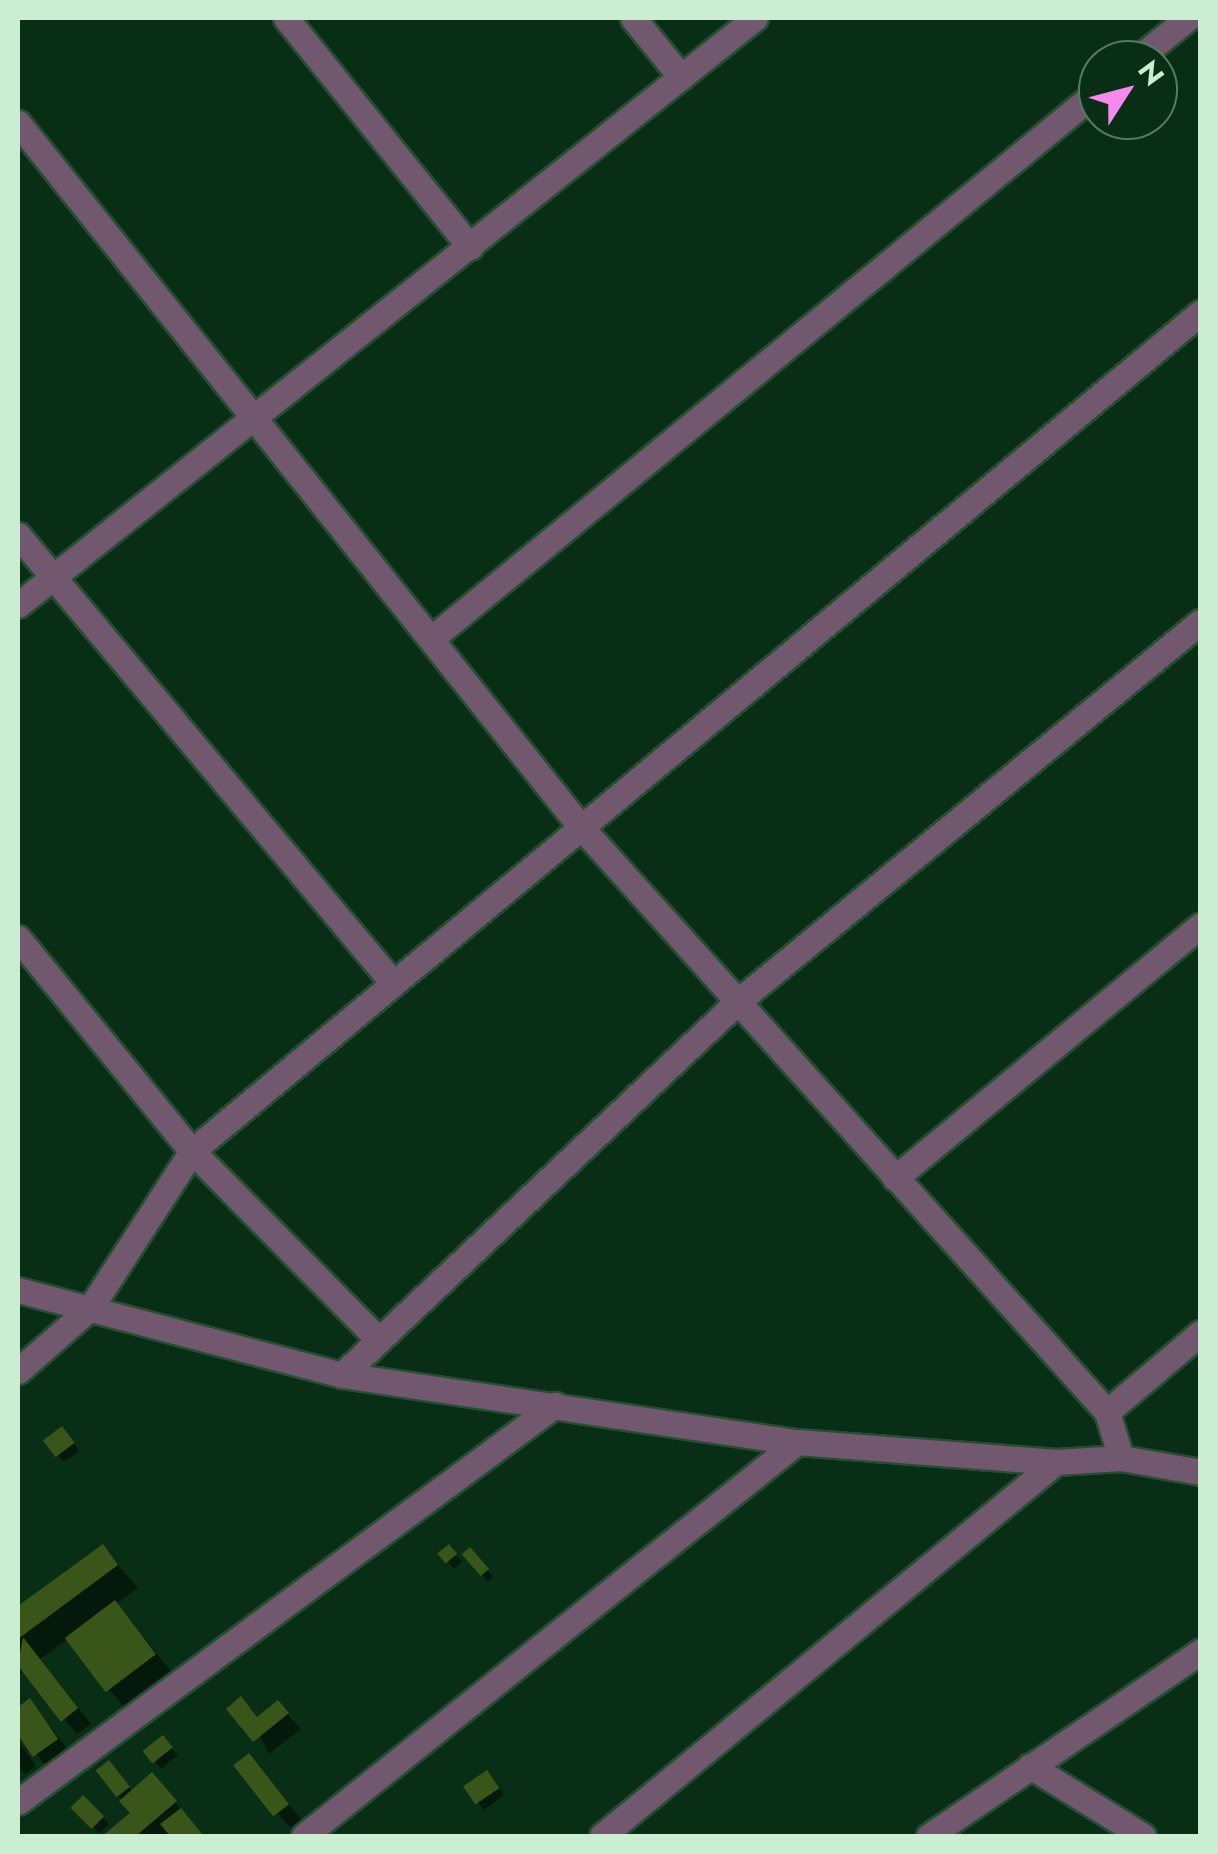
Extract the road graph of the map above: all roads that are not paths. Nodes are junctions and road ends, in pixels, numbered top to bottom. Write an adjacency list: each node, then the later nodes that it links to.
1 (286, 18): 9 (street)
2 (633, 18): 6 (street)
3 (756, 18): 6 (street)
4 (1188, 18): 5 (street)
5 (1161, 40)
6 (682, 77): 9 (street)
7 (1078, 108): 16 (street)
8 (18, 123): 11 (street)
9 (470, 247): 11 (street)
10 (1200, 313): 17 (street)
11 (259, 417): 13 (street); 16 (street)
12 (18, 535): 13 (street)
13 (50, 576): 14 (street); 20 (street)
14 (18, 605)
15 (1200, 622): 21 (street)
16 (432, 638): 17 (street)
17 (580, 826): 20 (street); 21 (street)
18 (1200, 926): 23 (street)
19 (18, 938): 22 (street)
20 (392, 983): 22 (street)
21 (736, 1003): 23 (street); 27 (street)
22 (192, 1151): 25 (street); 27 (street)
23 (895, 1178): 31 (street)
24 (18, 1290): 25 (street)
25 (91, 1307): 28 (street); 29 (street)
26 (1200, 1333): 31 (street)
27 (379, 1340): 29 (street)
28 (18, 1370)
29 (342, 1375): 30 (street)
30 (555, 1405): 32 (street); 38 (street)
31 (1107, 1412): 33 (street)
32 (798, 1442): 34 (street); 39 (street)
33 (1121, 1458): 34 (street); 35 (street)
34 (1056, 1462): 40 (street)
35 (1200, 1472)
36 (1200, 1652): 37 (street)
37 (1030, 1766): 41 (street); 42 (street)
38 (18, 1802)
39 (304, 1836)
40 (602, 1836)
41 (928, 1836)
42 (1143, 1836)

